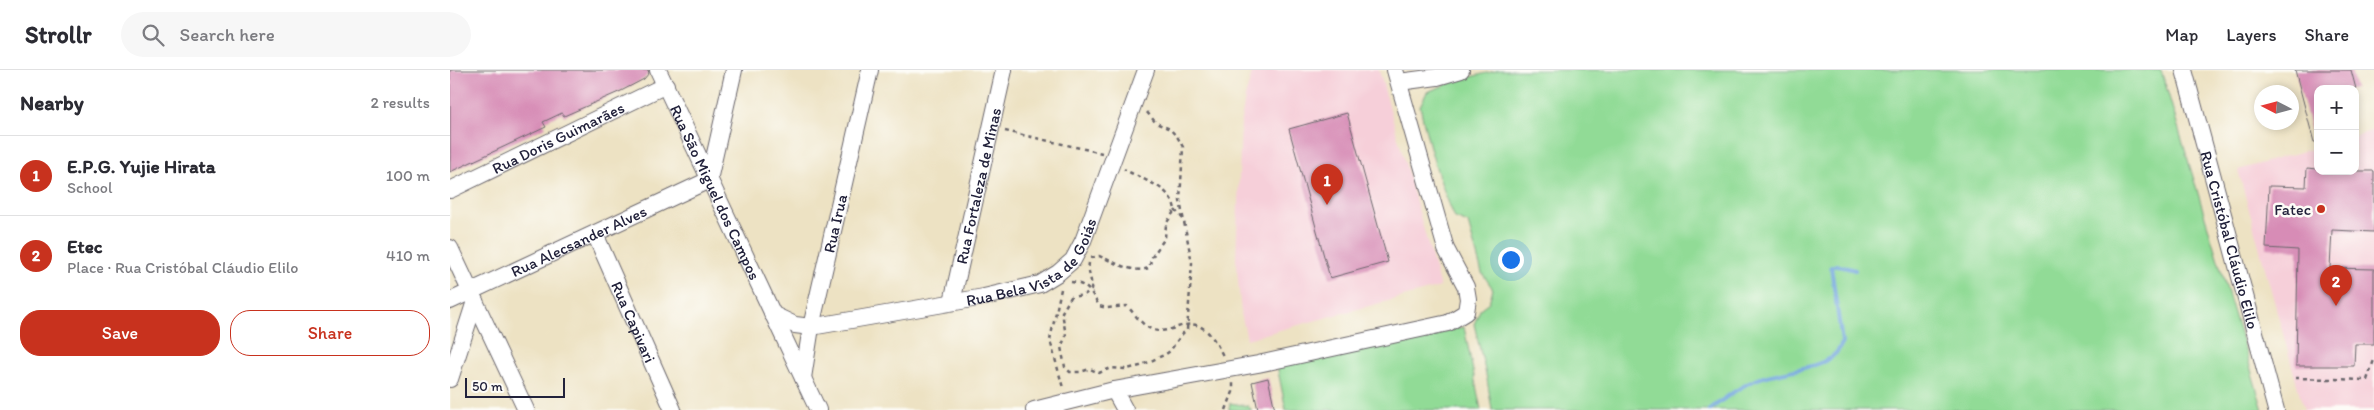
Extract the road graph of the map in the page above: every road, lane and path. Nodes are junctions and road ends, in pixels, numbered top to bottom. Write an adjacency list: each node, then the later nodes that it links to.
1 (658, 70): 9 (street, Rua São Miguel dos Campos)
2 (734, 70): 11 (street)
3 (870, 70): 29 (street, Rua Irua)
4 (1004, 70): 12 (street, Rua Fortaleza de Minas)
5 (1146, 70): 10 (street, Rua Bela Vista de Goiás)
6 (1461, 70): 8 (street)
7 (2184, 70): 43 (street, Rua Cristóbal Cláudio Elilo)
8 (1397, 76): 31 (street)
9 (666, 85): 13 (street, Rua São Miguel dos Campos); 16 (street, Rua Doris Guimarães)
10 (1135, 103): 14 (street, Rua Bela Vista de Goiás); 18 (path)
11 (721, 126): 13 (street); 15 (street)
12 (990, 128): 14 (path); 26 (street, Rua Fortaleza de Minas)
13 (688, 137): 15 (street, Rua São Miguel dos Campos)
14 (1114, 160): 17 (path); 26 (street, Rua Bela Vista de Goiás)
15 (709, 180): 19 (street, Rua Alecsander Alves); 27 (street, Rua São Miguel dos Campos)
16 (450, 190)
17 (1175, 210): 18 (path); 23 (path)
18 (1184, 220): 28 (path)
19 (595, 234): 24 (street, Rua Alecsander Alves); 38 (street, Rua Capivari)
20 (450, 248): 24 (street)
21 (1062, 280): 36 (path)
22 (1078, 282): 23 (path)
23 (1091, 290): 28 (path); 28 (path)
24 (474, 297): 25 (street, Rua Alecsander Alves); 34 (street); 37 (street)
25 (450, 302)
26 (952, 302): 29 (street, Rua Bela Vista de Goiás)
27 (772, 314): 29 (street); 32 (street, Rua São Miguel dos Campos)
28 (1189, 324): 31 (path)
29 (811, 327): 32 (street, Rua Irua)
30 (2374, 360): 33 (path)
31 (1229, 369): 35 (street); 42 (path)
32 (803, 378): 39 (street, Rua São Miguel dos Campos)
33 (2295, 378)
34 (450, 379)
35 (1114, 390): 36 (street); 41 (street)
36 (1066, 402): 40 (street)
37 (526, 410)
38 (673, 410)
39 (818, 410)
40 (1034, 410)
41 (1125, 410)
42 (1226, 410)
43 (2276, 410)

